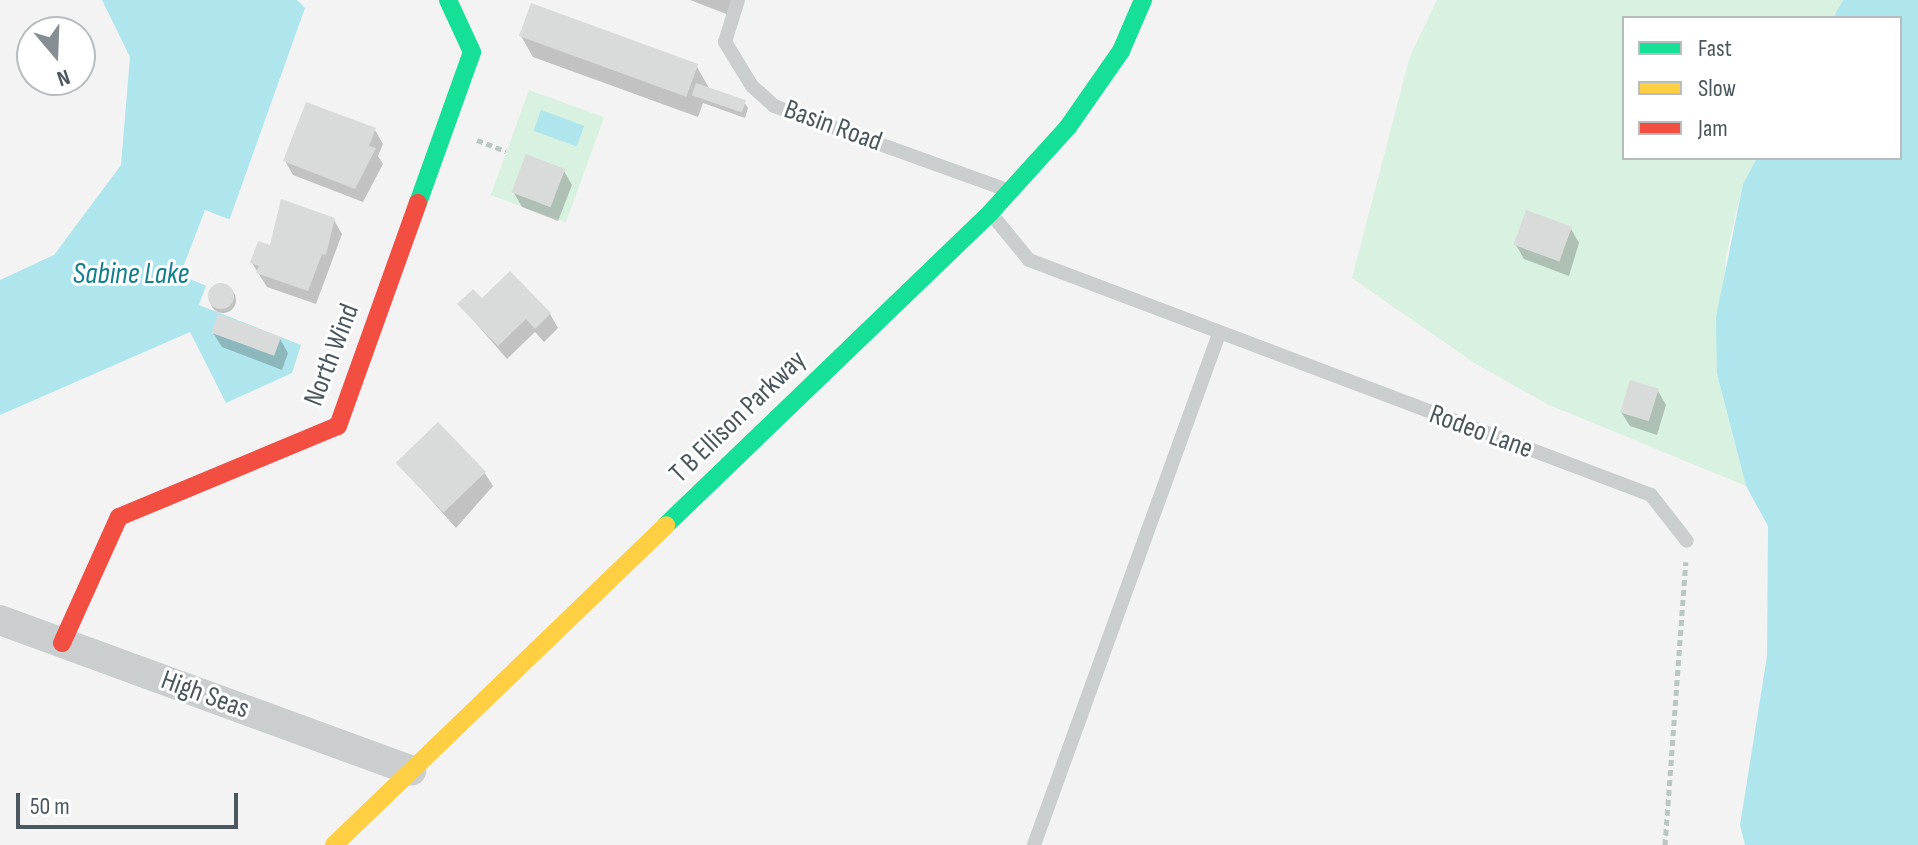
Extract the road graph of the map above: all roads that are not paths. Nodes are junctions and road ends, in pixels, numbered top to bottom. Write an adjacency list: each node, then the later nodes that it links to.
1 (448, 0): 9 (street, North Wind)
2 (738, 0): 4 (lane, Basin Road)
3 (1143, 0): 4 (street, T B Ellison Parkway)
4 (1009, 191): 5 (street, T B Ellison Parkway)
5 (991, 212): 6 (lane, Rodeo Lane); 10 (street, T B Ellison Parkway)
6 (1219, 334): 7 (lane, Rodeo Lane); 12 (lane)
7 (1687, 541)
8 (0, 620): 9 (street, High Seas)
9 (62, 643): 10 (street, High Seas)
10 (411, 770): 11 (street, T B Ellison Parkway)
11 (334, 845)
12 (1034, 845)

